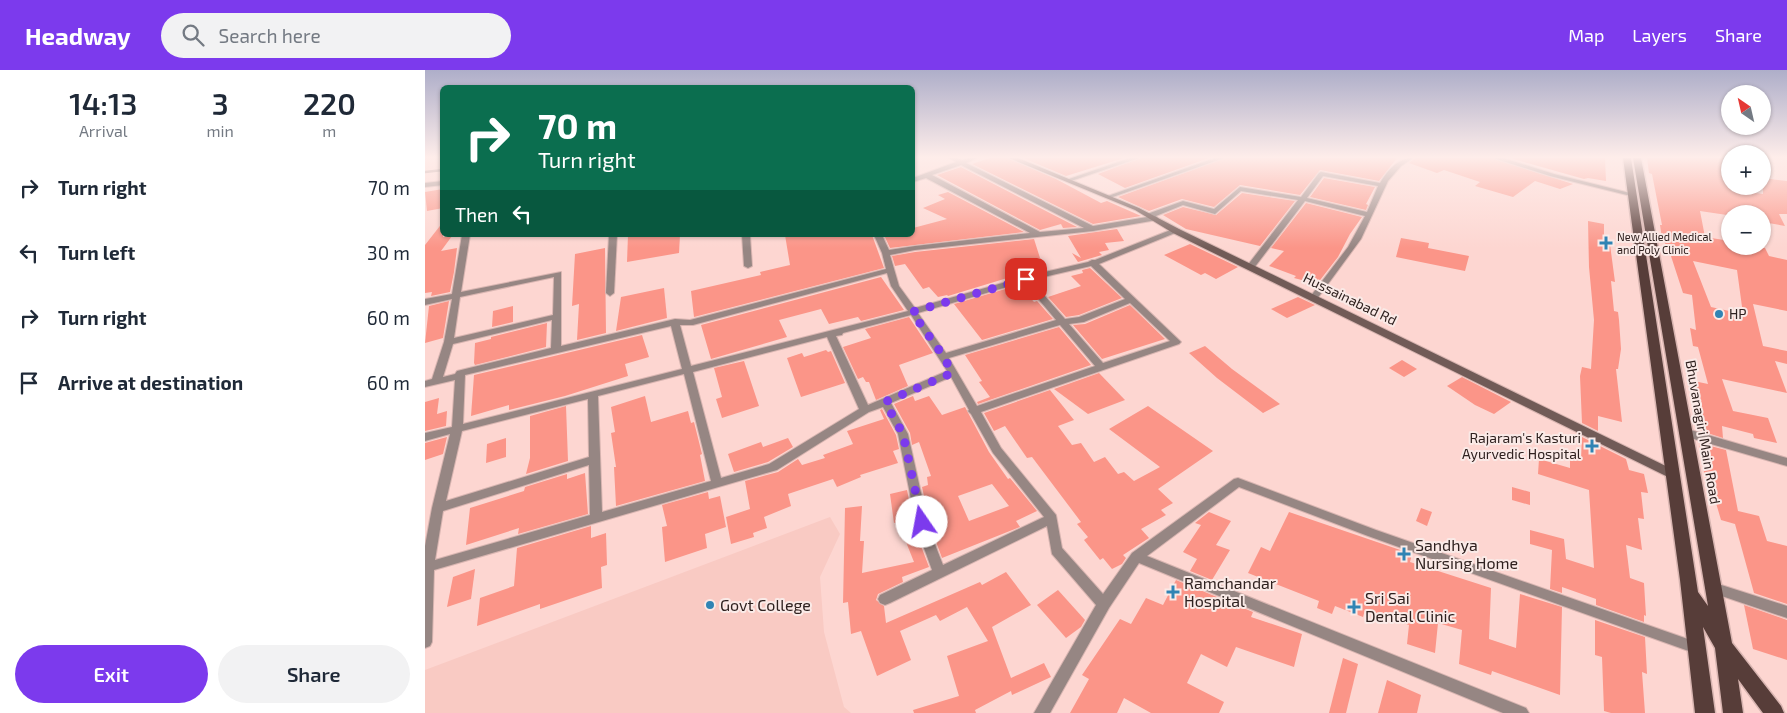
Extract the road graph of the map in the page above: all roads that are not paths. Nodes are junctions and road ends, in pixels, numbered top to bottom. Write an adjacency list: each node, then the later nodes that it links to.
1 (947, 188): 17 (street)
2 (1013, 188): 15 (street)
3 (1087, 188): 11 (street, Hussainabad Rd)
4 (1134, 188): 11 (street)
5 (1311, 188): 12 (street)
6 (1380, 188): 13 (street)
7 (1606, 188): 10 (street)
8 (1630, 188): 10 (main road)
9 (1642, 188): 51 (main road, Bhuvanagiri Main Road)
10 (1631, 194): 55 (main road)
11 (1108, 197): 14 (street, Hussainabad Rd)
12 (1303, 199): 13 (street); 14 (street); 25 (street)
13 (1369, 215): 30 (street)
14 (1152, 217): 15 (street); 16 (street, Hussainabad Rd)
15 (1093, 229): 17 (street)
16 (1176, 231): 23 (street); 25 (street, Hussainabad Rd)
17 (1039, 235): 22 (street)
18 (466, 237): 29 (street)
19 (613, 237): 28 (street)
20 (746, 237): 24 (street)
21 (879, 237): 22 (street)
22 (886, 253): 26 (street)
23 (1092, 262): 27 (street); 31 (street)
24 (748, 266)
25 (1251, 266): 30 (street, Hussainabad Rd)
26 (890, 270): 33 (street); 35 (street)
27 (1026, 279): 33 (street); 36 (street)
28 (609, 293)
29 (456, 296): 32 (street); 34 (street); 37 (street)
30 (1314, 297): 55 (street, Hussainabad Rd)
31 (1131, 300): 36 (street); 40 (street)
32 (425, 302)
33 (912, 312): 39 (street); 41 (street); 48 (street)
34 (557, 317): 37 (street); 38 (street)
35 (675, 322): 38 (street); 41 (street)
36 (1060, 322): 39 (street); 40 (street)
37 (449, 342): 44 (street)
38 (555, 350): 43 (street)
39 (944, 357): 42 (street)
40 (1101, 367): 49 (street)
41 (689, 370): 46 (street); 56 (street)
42 (952, 373): 47 (street); 49 (street)
43 (460, 376): 44 (street); 50 (street)
44 (436, 382): 45 (street)
45 (425, 384)
46 (593, 394): 50 (street); 53 (street)
47 (885, 402): 48 (street); 62 (street)
48 (865, 410): 56 (street)
49 (973, 411): 59 (street)
50 (457, 429): 52 (street); 57 (street)
51 (1684, 432): 54 (street); 64 (main road, Bhuvanagiri Main Road)
52 (425, 437)
53 (595, 459): 57 (street); 58 (street)
54 (1787, 462)
55 (1672, 474): 63 (main road)
56 (717, 483): 58 (street)
57 (437, 508): 61 (street)
58 (596, 517): 61 (street)
59 (1052, 518): 62 (street); 66 (street)
60 (1136, 557): 66 (street); 70 (street); 72 (street)
61 (427, 565): 68 (street)
62 (939, 572): 65 (street)
63 (1688, 580): 69 (main road); 70 (main road)
64 (1712, 587): 67 (street); 69 (main road, Bhuvanagiri Main Road)
65 (885, 599)
66 (1104, 604): 71 (street)
67 (1787, 612)
68 (425, 642)
69 (1723, 646): 74 (main road, Bhuvanagiri Main Road); 75 (main road)
70 (1697, 648): 73 (main road)
71 (1042, 713)
72 (1521, 713)
73 (1705, 713)
74 (1733, 713)
75 (1774, 713)

